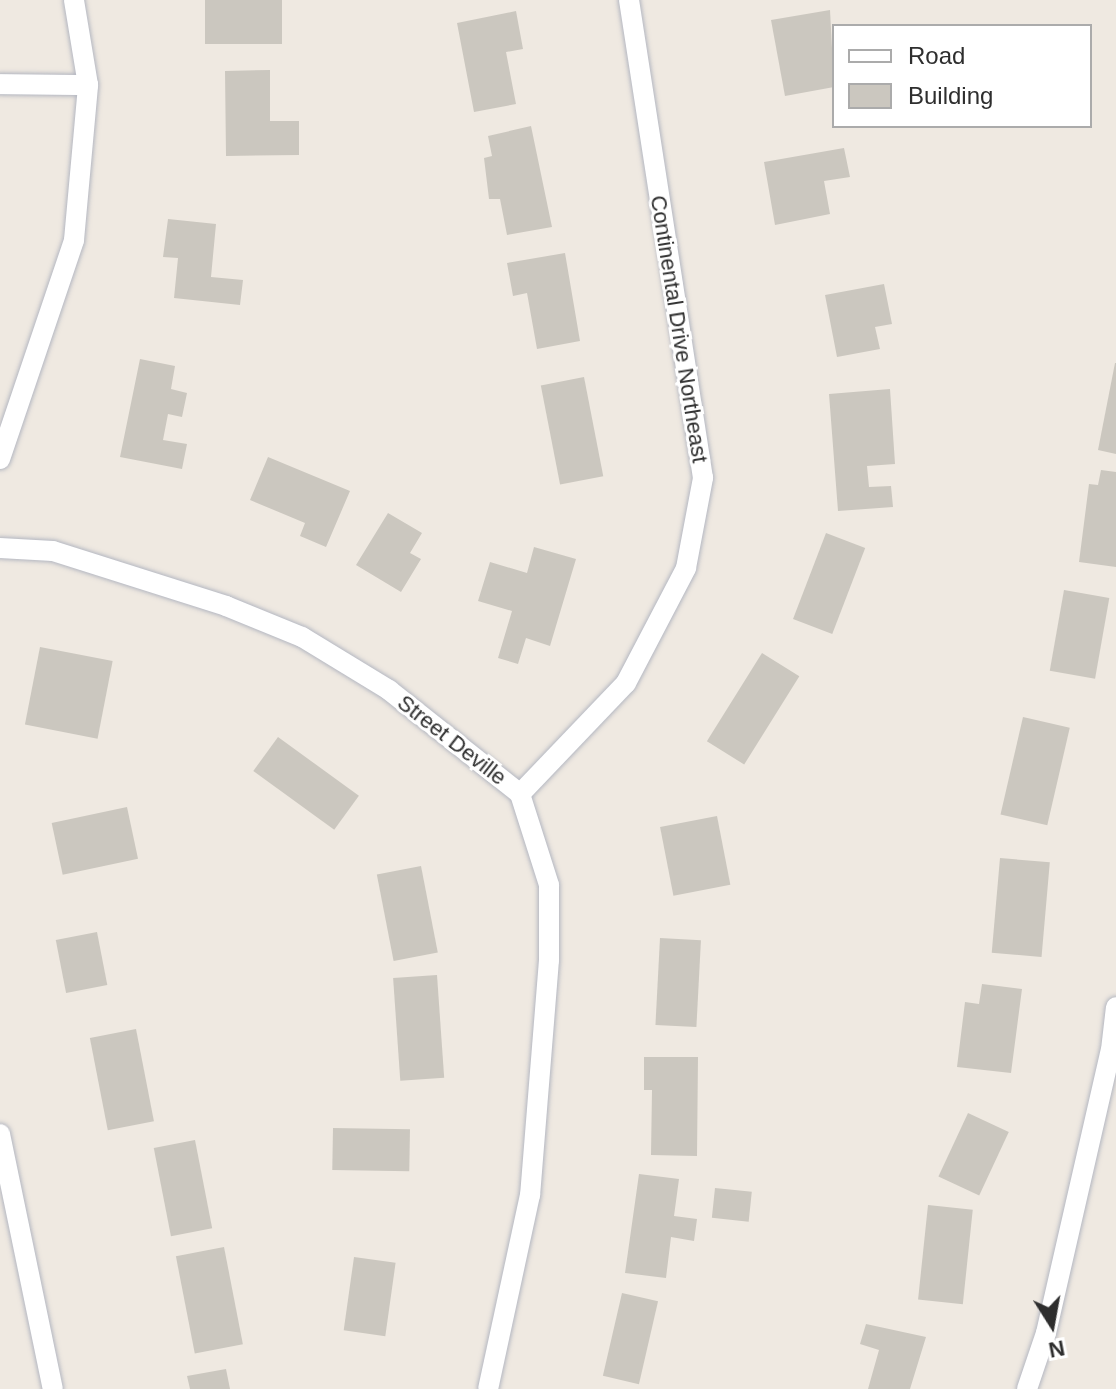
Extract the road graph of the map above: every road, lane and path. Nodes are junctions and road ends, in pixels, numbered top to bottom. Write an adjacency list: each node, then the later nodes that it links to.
1 (74, 0): 4 (street)
2 (629, 0): 7 (street, Continental Drive Northeast)
3 (0, 84): 4 (street)
4 (88, 85): 5 (street)
5 (0, 459)
6 (0, 548): 7 (street, Street Deville)
7 (520, 794): 11 (street, Street Deville)
8 (1116, 1007): 12 (street)
9 (0, 1134): 10 (street)
10 (53, 1389)
11 (488, 1389)
12 (1027, 1389)

